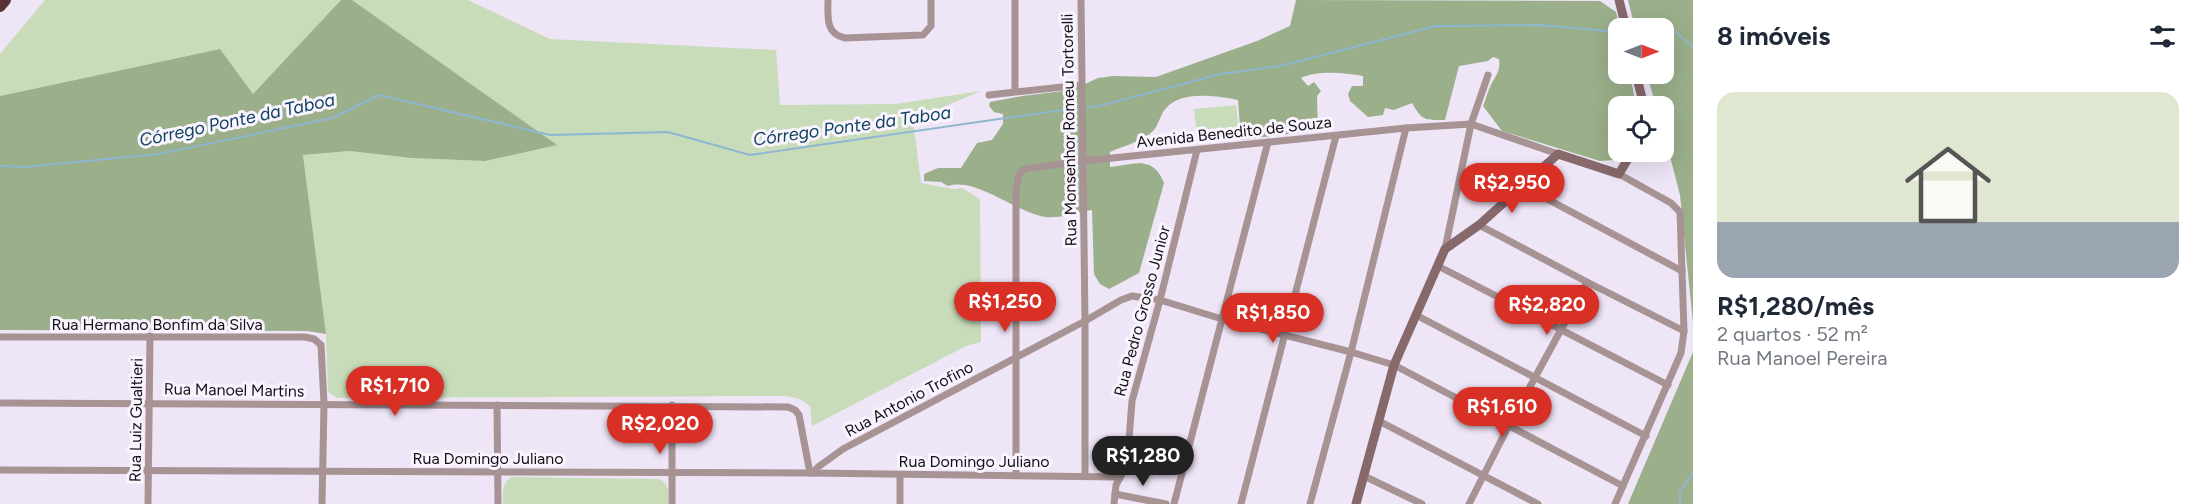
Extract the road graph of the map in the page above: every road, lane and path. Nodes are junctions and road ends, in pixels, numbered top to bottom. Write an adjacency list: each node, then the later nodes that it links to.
1 (5, 0): 7 (highway)
2 (828, 0): 3 (street)
3 (931, 0)
4 (1015, 0): 11 (street)
5 (1081, 0): 10 (street, Rua Monsenhor Romeu Tortorelli)
6 (1619, 0): 8 (street)
7 (0, 6)
8 (1624, 18)
9 (1488, 75): 13 (street)
10 (1081, 85): 11 (street); 19 (street, Rua Monsenhor Romeu Tortorelli)
11 (1015, 91): 12 (street)
12 (989, 95)
13 (1471, 124): 14 (street, Avenida Benedito de Souza); 18 (street); 24 (street)
14 (1406, 128): 15 (street, Avenida Benedito de Souza); 37 (street)
15 (1336, 136): 16 (street, Avenida Benedito de Souza); 34 (street)
16 (1268, 142): 17 (street, Avenida Benedito de Souza); 30 (street)
17 (1197, 150): 19 (street, Avenida Benedito de Souza); 28 (street, Rua Pedro Grosso Junior)
18 (1558, 154): 21 (street); 22 (street)
19 (1083, 160): 31 (street, Rua Monsenhor Romeu Tortorelli); 38 (street, Avenida Benedito de Souza)
20 (1626, 162): 21 (street)
21 (1619, 174): 26 (street)
22 (1523, 186): 23 (street); 26 (street)
23 (1479, 225): 24 (street); 27 (street)
24 (1446, 249): 25 (street)
25 (1438, 266): 29 (street); 32 (street)
26 (1682, 271): 33 (street)
27 (1587, 282): 32 (street); 33 (street)
28 (1160, 300): 30 (street, Rua Antonio Trofino); 31 (street, Rua Antonio Trofino); 61 (street, Rua Pedro Grosso Junior)
29 (1416, 315): 39 (street); 40 (street)
30 (1222, 319): 34 (street, Rua Antonio Trofino); 71 (street)
31 (1085, 321): 38 (street, Rua Antonio Trofino); 58 (street, Rua Monsenhor Romeu Tortorelli)
32 (1561, 329): 40 (street); 41 (street)
33 (1684, 331): 41 (street)
34 (1285, 335): 37 (street, Rua Antonio Trofino); 72 (street)
35 (150, 336): 36 (street, Rua Hermano Bonfim da Silva); 43 (street, Rua Luiz Gualtieri); 44 (street, Rua Hermano Bonfim da Silva)
36 (0, 337)
37 (1351, 352): 39 (street, Rua Antonio Trofino); 73 (street)
38 (1017, 357): 55 (street, Rua Antonio Trofino); 57 (street)
39 (1394, 365): 47 (street); 48 (street, Rua Antonio Trofino)
40 (1535, 377): 48 (street); 49 (street)
41 (1668, 386): 49 (street)
42 (0, 403): 43 (street, Rua Manoel Martins)
43 (149, 403): 44 (street, Rua Manoel Martins); 50 (street, Rua Luiz Gualtieri)
44 (324, 404): 45 (street, Rua Manoel Martins); 52 (street)
45 (497, 405): 46 (street, Rua Manoel Martins); 53 (street)
46 (672, 405): 54 (street); 55 (street, Rua Manoel Martins)
47 (1379, 421): 59 (street); 60 (street)
48 (1508, 427): 59 (street); 62 (street, Rua Antonio Trofino)
49 (1646, 436): 62 (street)
50 (149, 469): 51 (street, Rua Domingo Juliano); 52 (street, Rua Domingo Juliano); 64 (street, Rua Luiz Gualtieri)
51 (0, 470)
52 (323, 470): 53 (street, Rua Domingo Juliano); 65 (street)
53 (497, 471): 54 (street, Rua Domingo Juliano); 66 (street)
54 (673, 472): 55 (street, Rua Domingo Juliano); 67 (street)
55 (812, 473): 56 (street, Rua Domingo Juliano)
56 (900, 475): 57 (street, Rua Domingo Juliano); 68 (street)
57 (1016, 475): 58 (street, Rua Domingo Juliano)
58 (1085, 475): 61 (street, Rua Domingo Juliano)
59 (1483, 475): 76 (street); 77 (street)
60 (1364, 476): 74 (street); 75 (street)
61 (1119, 477): 63 (street, Rua Pedro Grosso Junior)
62 (1623, 486): 78 (street)
63 (1115, 494): 69 (street, Rua Pedro Grosso Junior); 70 (street)
64 (148, 504)
65 (322, 504)
66 (498, 504)
67 (672, 504)
68 (900, 504)
69 (1114, 504)
70 (1166, 504)
71 (1174, 504)
72 (1241, 504)
73 (1310, 504)
74 (1356, 504)
75 (1422, 504)
76 (1468, 504)
77 (1538, 504)
78 (1615, 504)

